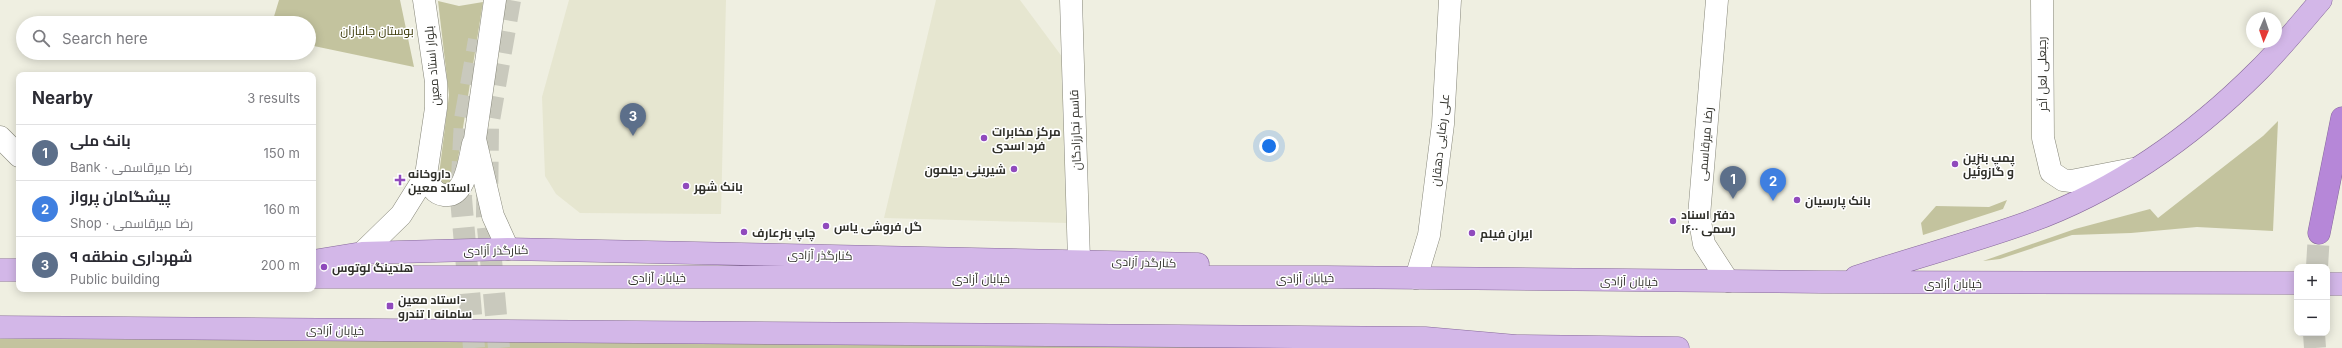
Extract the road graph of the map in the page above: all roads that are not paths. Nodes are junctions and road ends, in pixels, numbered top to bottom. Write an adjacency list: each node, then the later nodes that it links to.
1 (424, 0): 13 (street, بلوار استاد معین)
2 (495, 0): 10 (street)
3 (1071, 0): 17 (street, قاسم نجارزادگان)
4 (1450, 0): 23 (street, علی رضایی دهقان)
5 (1717, 0): 24 (street, رضا میرقاسمی)
6 (2042, 0): 12 (street, رجبعلی لعل آخر)
7 (2321, 0): 12 (main road)
8 (2342, 118): 14 (highway)
9 (0, 137): 11 (street)
10 (475, 139): 13 (street); 15 (street)
11 (16, 153)
12 (2142, 167): 25 (main road)
13 (426, 175): 16 (street, بلوار استاد معین)
14 (2318, 233)
15 (508, 249): 16 (main road, کنارگذر آزادی); 17 (main road, کنارگذر آزادی)
16 (362, 253): 18 (main road, کنارگذر آزادی)
17 (1079, 260): 22 (main road, کنارگذر آزادی)
18 (316, 261)
19 (0, 270): 20 (main road)
20 (16, 270)
21 (316, 276): 22 (main road, خیابان آزادی)
22 (1327, 277): 23 (main road, خیابان آزادی)
23 (1416, 278): 24 (main road, خیابان آزادی)
24 (1728, 281): 25 (main road, خیابان آزادی)
25 (1839, 282): 26 (main road, خیابان آزادی)
26 (2294, 283)
27 (2330, 284): 28 (main road)
28 (2342, 284)
29 (0, 327): 30 (main road, خیابان آزادی)
30 (1512, 347): 31 (main road, خیابان آزادی)
31 (1678, 348)

